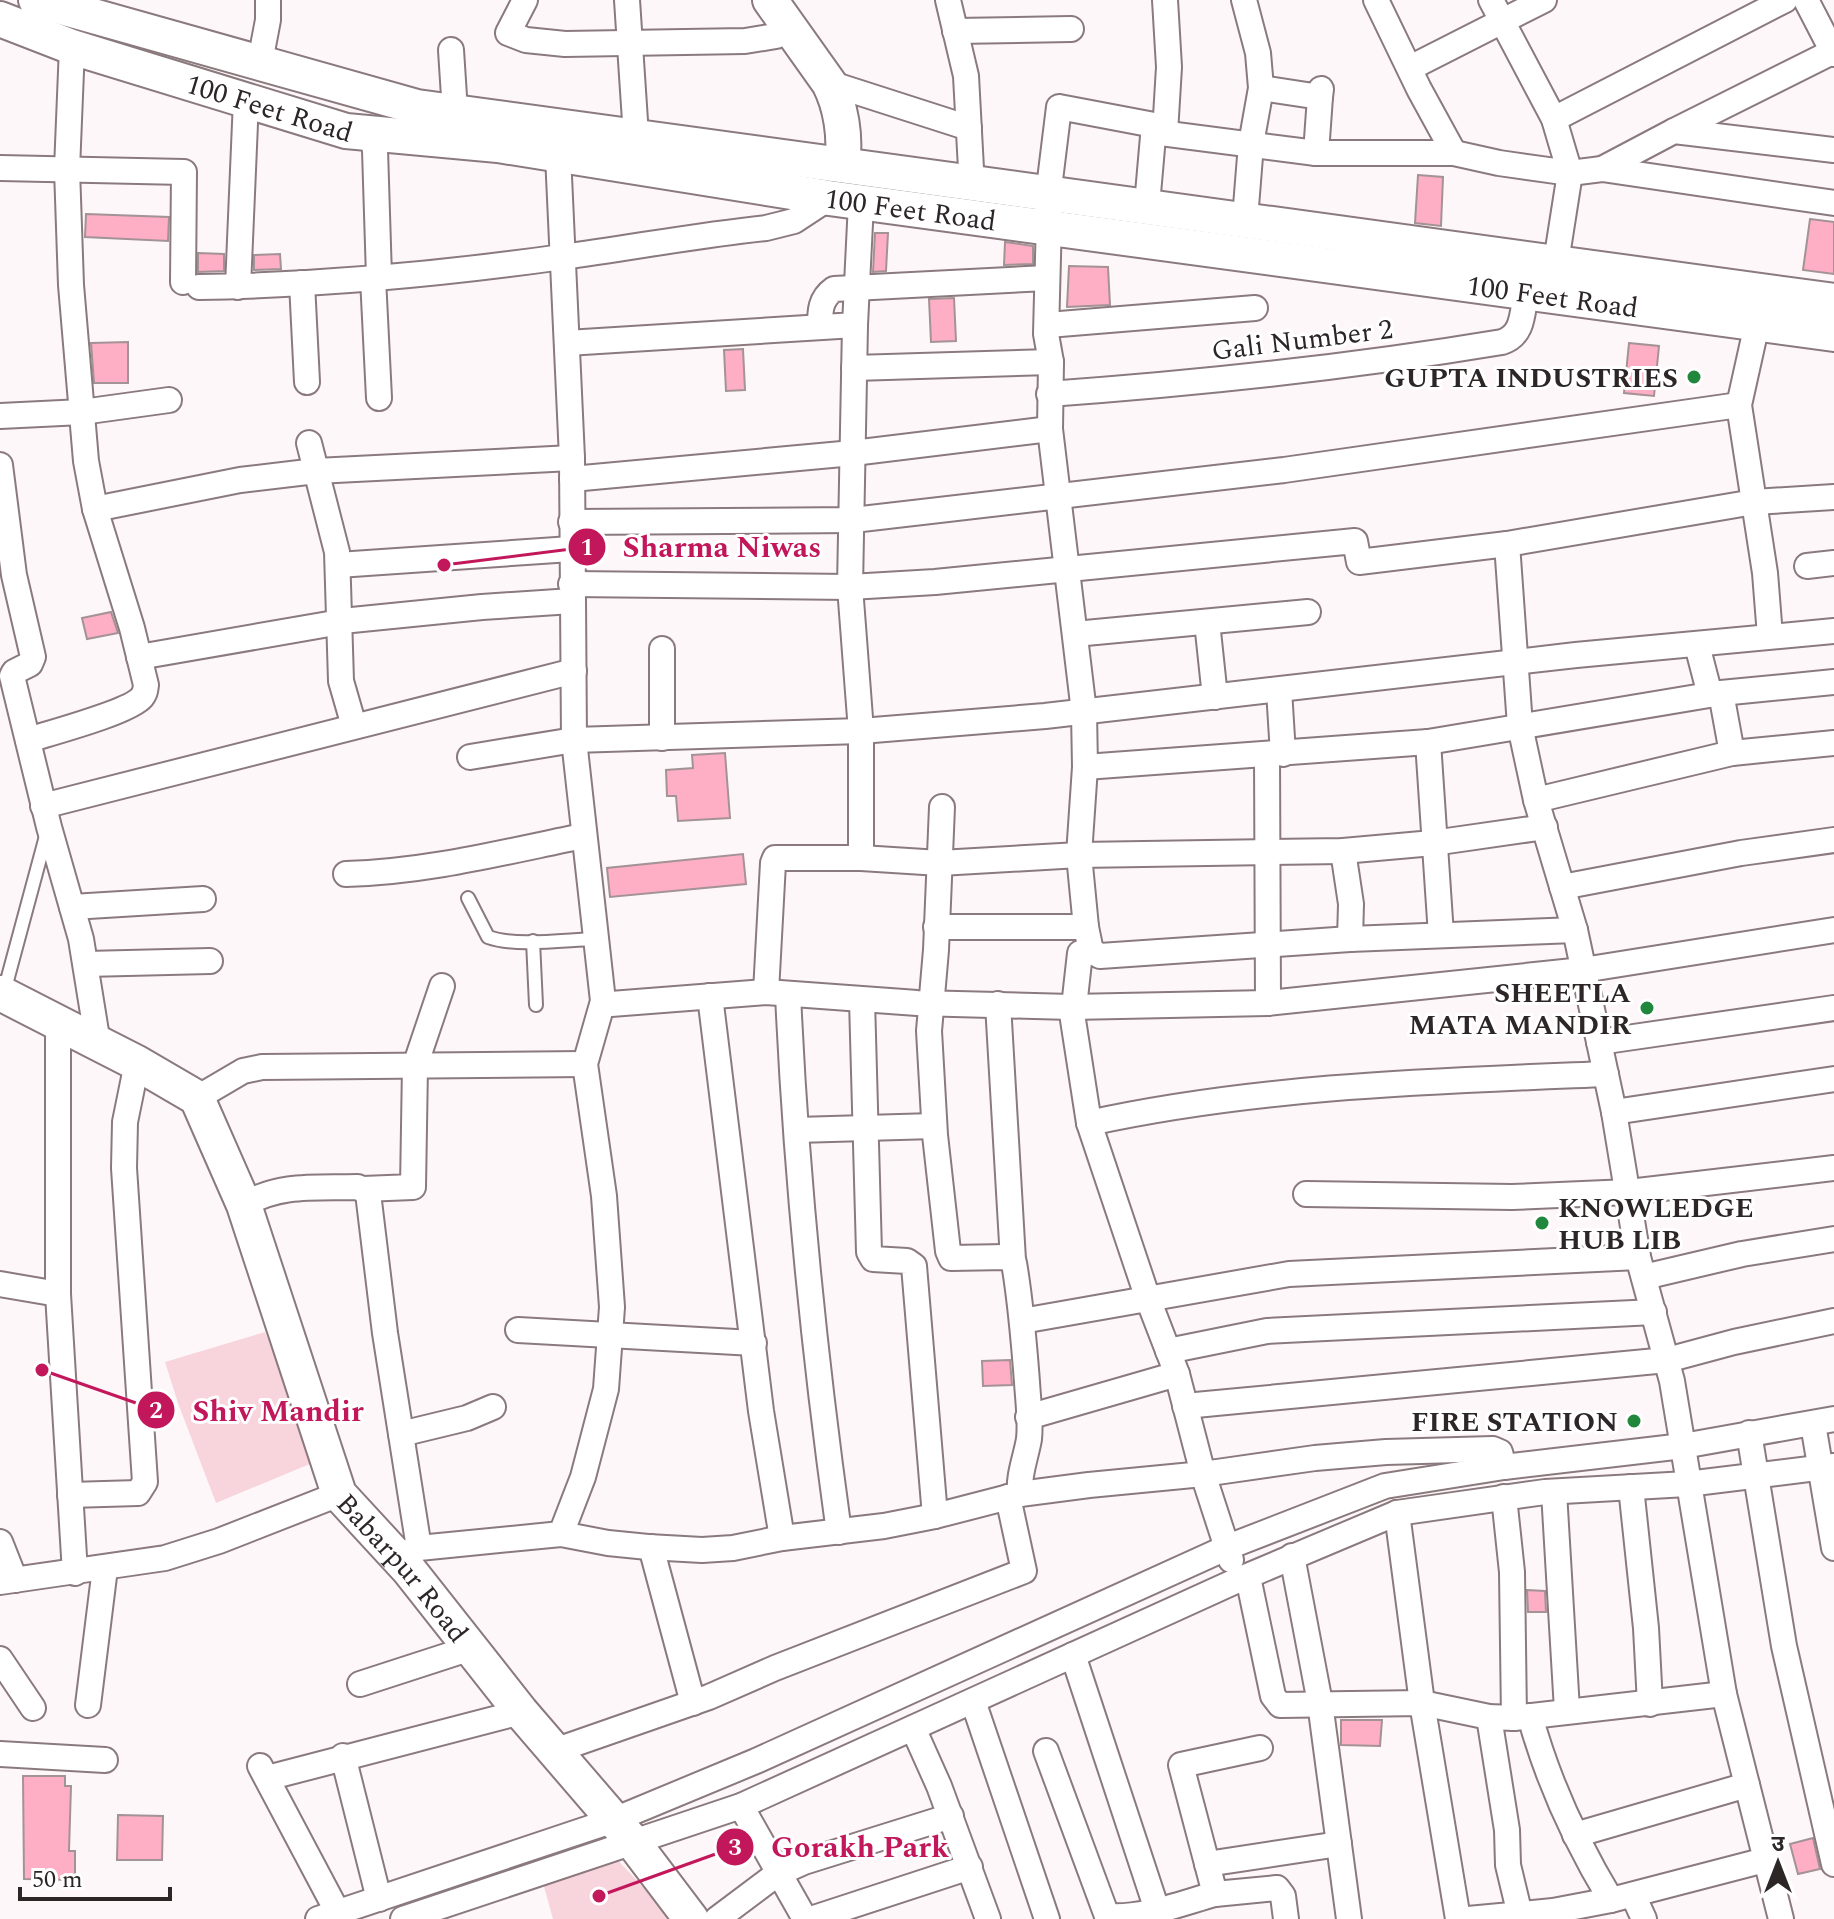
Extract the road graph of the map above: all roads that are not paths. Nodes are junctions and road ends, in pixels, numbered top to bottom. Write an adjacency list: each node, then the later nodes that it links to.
1 (36, 0): 22 (main road, 100 Feet Road)
2 (268, 0): 22 (street)
3 (525, 0): 18 (street)
4 (627, 0): 18 (street)
5 (770, 0): 15 (main road)
6 (948, 0): 17 (street)
7 (1165, 0): 31 (street)
8 (1244, 0): 25 (street)
9 (1376, 0): 23 (street)
10 (1544, 0): 13 (street)
11 (1785, 0): 28 (street)
12 (1806, 0): 21 (street)
13 (1496, 11): 23 (street); 28 (street)
14 (0, 19): 19 (main road, 100 Feet Road)
15 (789, 28): 18 (street); 24 (main road)
16 (1071, 29): 17 (street)
17 (955, 31): 29 (street)
18 (631, 42): 33 (street)
19 (72, 47): 26 (main road, 100 Feet Road); 41 (street)
20 (451, 50): 27 (street)
21 (1834, 52): 30 (street)
22 (260, 62): 27 (main road, 100 Feet Road)
23 (1410, 68): 37 (street)
24 (829, 83): 29 (street); 39 (main road)
25 (1261, 88): 34 (street); 36 (street)
26 (246, 100): 32 (main road, 100 Feet Road); 56 (street)
27 (455, 112): 33 (main road, 100 Feet Road)
28 (1554, 119): 43 (street)
29 (969, 128): 44 (street)
30 (1674, 131): 35 (street); 42 (street)
31 (1159, 132): 34 (street); 45 (street); 48 (street)
32 (371, 134): 38 (main road, 100 Feet Road); 53 (street)
33 (636, 136): 39 (main road, 100 Feet Road)
34 (1251, 144): 36 (street); 49 (street)
35 (1834, 150)
36 (1316, 153): 37 (street)
37 (1454, 153): 43 (street)
38 (558, 155): 46 (main road, 100 Feet Road); 51 (street)
39 (842, 164): 44 (main road, 100 Feet Road)
40 (0, 168): 41 (street)
41 (67, 169): 56 (street); 74 (street)
42 (1602, 169): 43 (street); 47 (street)
43 (1570, 173): 52 (street)
44 (969, 182): 45 (main road, 100 Feet Road)
45 (1049, 194): 48 (main road, 100 Feet Road); 50 (street)
46 (845, 200): 50 (main road, 100 Feet Road); 51 (street); 57 (street)
47 (1834, 203)
48 (1147, 205): 49 (main road, 100 Feet Road)
49 (1245, 219): 52 (main road, 100 Feet Road)
50 (1050, 228): 54 (street); 58 (main road, 100 Feet Road)
51 (563, 257): 53 (street); 66 (street)
52 (1556, 262): 58 (main road); 59 (main road, 100 Feet Road)
53 (376, 278): 55 (street); 71 (street)
54 (1047, 278): 57 (street); 63 (street)
55 (302, 283): 56 (street); 69 (street)
56 (238, 287)
57 (856, 287): 62 (street); 64 (street)
58 (1538, 295): 61 (main road, 100 Feet Road); 70 (street, Gali Number 2)
59 (1834, 301)
60 (1255, 308): 63 (street)
61 (1757, 324): 65 (main road, 100 Feet Road); 73 (street)
62 (855, 325): 64 (street); 68 (street)
63 (1048, 325): 67 (street)
64 (820, 327): 66 (street)
65 (1834, 334)
66 (567, 343): 80 (street)
67 (1051, 362): 68 (street); 70 (street)
68 (854, 368): 78 (street)
69 (307, 382)
70 (1049, 394): 76 (street)
71 (379, 398)
72 (169, 400): 74 (street)
73 (1739, 405): 82 (street); 84 (street)
74 (82, 412): 75 (street); 85 (street)
75 (0, 416)
76 (1050, 429): 78 (street); 82 (street)
77 (309, 443): 81 (street)
78 (853, 453): 80 (street); 86 (street)
79 (0, 465): 107 (street)
80 (572, 468): 81 (street); 87 (street)
81 (316, 471): 85 (street); 91 (street)
82 (1060, 497): 86 (street); 93 (street)
83 (1834, 497): 84 (street)
84 (1754, 502): 88 (street); 101 (street)
85 (95, 509): 104 (street)
86 (853, 520): 87 (street); 94 (street)
87 (571, 522): 89 (street)
88 (1507, 544): 93 (street); 105 (street)
89 (571, 549): 91 (street); 95 (street)
90 (1834, 563): 92 (street)
91 (338, 565): 97 (street)
92 (1807, 566)
93 (1068, 568): 94 (street); 100 (street)
94 (850, 587): 95 (street); 115 (street)
95 (571, 593): 97 (street); 106 (street)
96 (1308, 612): 98 (street)
97 (338, 622): 104 (street); 113 (street)
98 (1207, 622): 100 (street); 111 (street)
99 (1834, 631): 101 (street)
100 (1075, 634): 112 (street)
101 (1770, 636): 102 (street)
102 (1697, 645): 105 (street); 110 (street)
103 (662, 649): 116 (street)
104 (139, 657): 117 (street)
105 (1517, 663): 109 (street); 114 (street)
106 (574, 671): 113 (street); 118 (street)
107 (7, 674): 117 (street)
108 (1834, 682): 110 (street)
109 (1279, 690): 111 (street); 122 (street)
110 (1716, 694): 114 (street); 121 (street)
111 (1215, 697): 112 (street)
112 (1084, 712): 115 (street); 124 (street)
113 (354, 726): 127 (street)
114 (1520, 726): 119 (street); 125 (street)
115 (861, 731): 116 (street); 135 (street)
116 (662, 738): 118 (street)
117 (28, 740): 127 (street)
118 (574, 740): 123 (street); 129 (street)
119 (1428, 742): 122 (street); 131 (street)
120 (1834, 743): 121 (street)
121 (1732, 753): 125 (street)
122 (1275, 755): 124 (street); 133 (street)
123 (470, 757)
124 (1085, 767): 134 (street)
125 (1536, 800): 128 (street)
126 (942, 807): 136 (street)
127 (46, 817): 141 (street); 158 (lane)
128 (1545, 827): 131 (street); 138 (street)
129 (583, 836): 137 (street); 147 (street)
130 (1834, 840): 138 (street)
131 (1433, 843): 132 (street); 146 (street)
132 (1343, 851): 133 (street); 148 (street)
133 (1268, 852): 134 (street); 150 (street)
134 (1079, 855): 136 (street); 143 (street)
135 (861, 858): 136 (street); 156 (street)
136 (940, 863): 142 (street)
137 (346, 874)
138 (1562, 887): 144 (street)
139 (468, 898): 149 (lane)
140 (203, 899): 141 (street)
141 (72, 907): 153 (street)
142 (936, 927): 143 (street); 161 (street)
143 (1086, 927): 151 (street)
144 (1575, 930): 146 (street); 154 (street)
145 (1834, 930): 154 (street)
146 (1441, 935): 148 (street)
147 (594, 939): 149 (lane); 160 (street)
148 (1350, 939): 150 (street)
149 (533, 941): 164 (lane)
150 (1269, 944): 151 (street); 162 (street)
151 (1091, 951): 165 (street)
152 (210, 961): 153 (street)
153 (86, 964): 169 (street)
154 (1583, 970): 162 (street); 168 (street)
155 (442, 986): 172 (street)
156 (777, 993): 157 (street); 159 (street); 180 (street)
157 (710, 996): 160 (street); 197 (street)
158 (1, 997): 167 (main road)
159 (862, 1000): 161 (street); 179 (street)
160 (603, 1001): 171 (street)
161 (929, 1003): 163 (street); 178 (street)
162 (1268, 1003): 165 (street)
163 (998, 1004): 165 (street); 187 (street)
164 (536, 1005)
165 (1072, 1007): 177 (street)
166 (1834, 1008): 168 (street)
167 (58, 1023): 169 (main road); 190 (street)
168 (1599, 1042): 173 (street)
169 (98, 1044): 170 (main road)
170 (137, 1063): 175 (main road); 216 (street)
171 (585, 1064): 172 (street); 196 (street)
172 (415, 1066): 175 (street); 182 (street)
173 (1606, 1074): 176 (street); 177 (street)
174 (1834, 1079): 176 (street)
175 (197, 1098): 185 (main road, Babarpur Road)
176 (1614, 1112): 183 (street)
177 (1089, 1123): 191 (street)
178 (934, 1126): 179 (street); 187 (street)
179 (865, 1128): 180 (street); 220 (street)
180 (797, 1130): 221 (street)
181 (1834, 1168): 183 (street)
182 (363, 1189): 185 (street); 206 (street)
183 (1629, 1192): 184 (street); 188 (street)
184 (1306, 1194)
185 (244, 1205): 215 (main road, Babarpur Road)
186 (1834, 1239): 188 (street)
187 (1013, 1260): 193 (street)
188 (1641, 1267): 191 (street); 192 (street)
189 (0, 1284): 190 (street)
190 (58, 1294): 216 (street)
191 (1148, 1299): 193 (street); 198 (street)
192 (1654, 1312): 198 (street); 199 (street)
193 (1022, 1321): 204 (street)
194 (1834, 1321): 199 (street)
195 (518, 1330): 196 (street)
196 (611, 1336): 197 (street); 222 (street)
197 (754, 1343): 224 (street)
198 (1168, 1351): 200 (street)
199 (1667, 1360): 201 (street); 207 (street)
200 (1177, 1374): 201 (street); 204 (street)
201 (1185, 1406): 210 (street)
202 (493, 1407): 206 (street)
203 (1824, 1422): 205 (street); 209 (street)
204 (1029, 1428): 217 (street)
205 (1749, 1433): 207 (street); 211 (street)
206 (401, 1434): 228 (street)
207 (1683, 1446): 208 (street); 212 (street)
208 (1504, 1467): 210 (street); 227 (street)
209 (1827, 1467): 211 (street); 223 (street)
210 (1203, 1474): 217 (street); 227 (street)
211 (1756, 1475): 212 (street); 265 (street)
212 (1687, 1484): 213 (street); 238 (street)
213 (1631, 1487): 214 (street); 243 (street)
214 (1554, 1492): 218 (street); 246 (street)
215 (339, 1494): 228 (main road, Babarpur Road); 230 (street)
216 (70, 1495): 231 (street)
217 (1014, 1496): 220 (street); 240 (street)
218 (1504, 1497): 219 (street); 249 (street)
219 (1397, 1513): 229 (street); 242 (street)
220 (935, 1516): 221 (street)
221 (839, 1532): 224 (street)
222 (561, 1534): 226 (street); 228 (street)
223 (1833, 1536)
224 (782, 1538): 226 (street)
225 (0, 1542): 233 (street)
226 (651, 1547): 240 (street)
227 (1228, 1547): 232 (street); 260 (street)
228 (408, 1552): 234 (main road, Babarpur Road)
229 (1292, 1556): 232 (street); 241 (street)
230 (105, 1568): 231 (street); 244 (street)
231 (75, 1573): 233 (street)
232 (1243, 1578): 235 (street); 241 (street)
233 (8, 1581)
234 (471, 1648): 237 (street); 247 (main road, Babarpur Road)
235 (1073, 1655): 239 (street); 271 (street)
236 (0, 1659): 245 (street)
237 (360, 1684)
238 (1724, 1694): 243 (street); 257 (street)
239 (973, 1701): 250 (street); 280 (street)
240 (693, 1703): 252 (street)
241 (1320, 1703): 242 (street); 262 (street)
242 (1422, 1703): 248 (street); 283 (street)
243 (1650, 1704): 246 (street)
244 (88, 1705)
245 (33, 1708)
246 (1567, 1710): 249 (street)
247 (521, 1712): 252 (main road, Babarpur Road); 255 (street)
248 (1489, 1717): 249 (street); 274 (street)
249 (1522, 1717): 261 (street)
250 (913, 1728): 258 (street); 259 (street)
251 (1260, 1748): 264 (street)
252 (554, 1751): 260 (main road, Babarpur Road)
253 (1046, 1751): 271 (street)
254 (0, 1754): 256 (street)
255 (343, 1756): 270 (street); 273 (street)
256 (105, 1760)
257 (1747, 1785): 261 (street); 263 (street)
258 (741, 1806): 260 (street); 267 (street)
259 (951, 1816): 266 (street); 267 (street)
260 (623, 1831): 270 (street); 275 (street); 276 (main road, Babarpur Road)
261 (1575, 1835): 269 (street)
262 (1339, 1844): 264 (street); 282 (street)
263 (1765, 1860): 269 (street); 286 (street)
264 (1207, 1864): 268 (street)
265 (1834, 1864)
266 (970, 1867): 278 (street); 279 (street)
267 (777, 1874): 277 (street); 278 (street)
268 (1215, 1894): 271 (street); 281 (street)
269 (1622, 1898): 272 (street); 285 (street)
270 (379, 1899): 273 (street)
271 (1159, 1915)
272 (1555, 1915): 274 (street)
273 (328, 1916)
274 (1520, 1917): 284 (street)
275 (403, 1919)
276 (691, 1919)
277 (717, 1919)
278 (808, 1919)
279 (988, 1919)
280 (1047, 1919)
281 (1286, 1919)
282 (1349, 1919)
283 (1458, 1919)
284 (1468, 1919)
285 (1644, 1919)
286 (1781, 1919)

